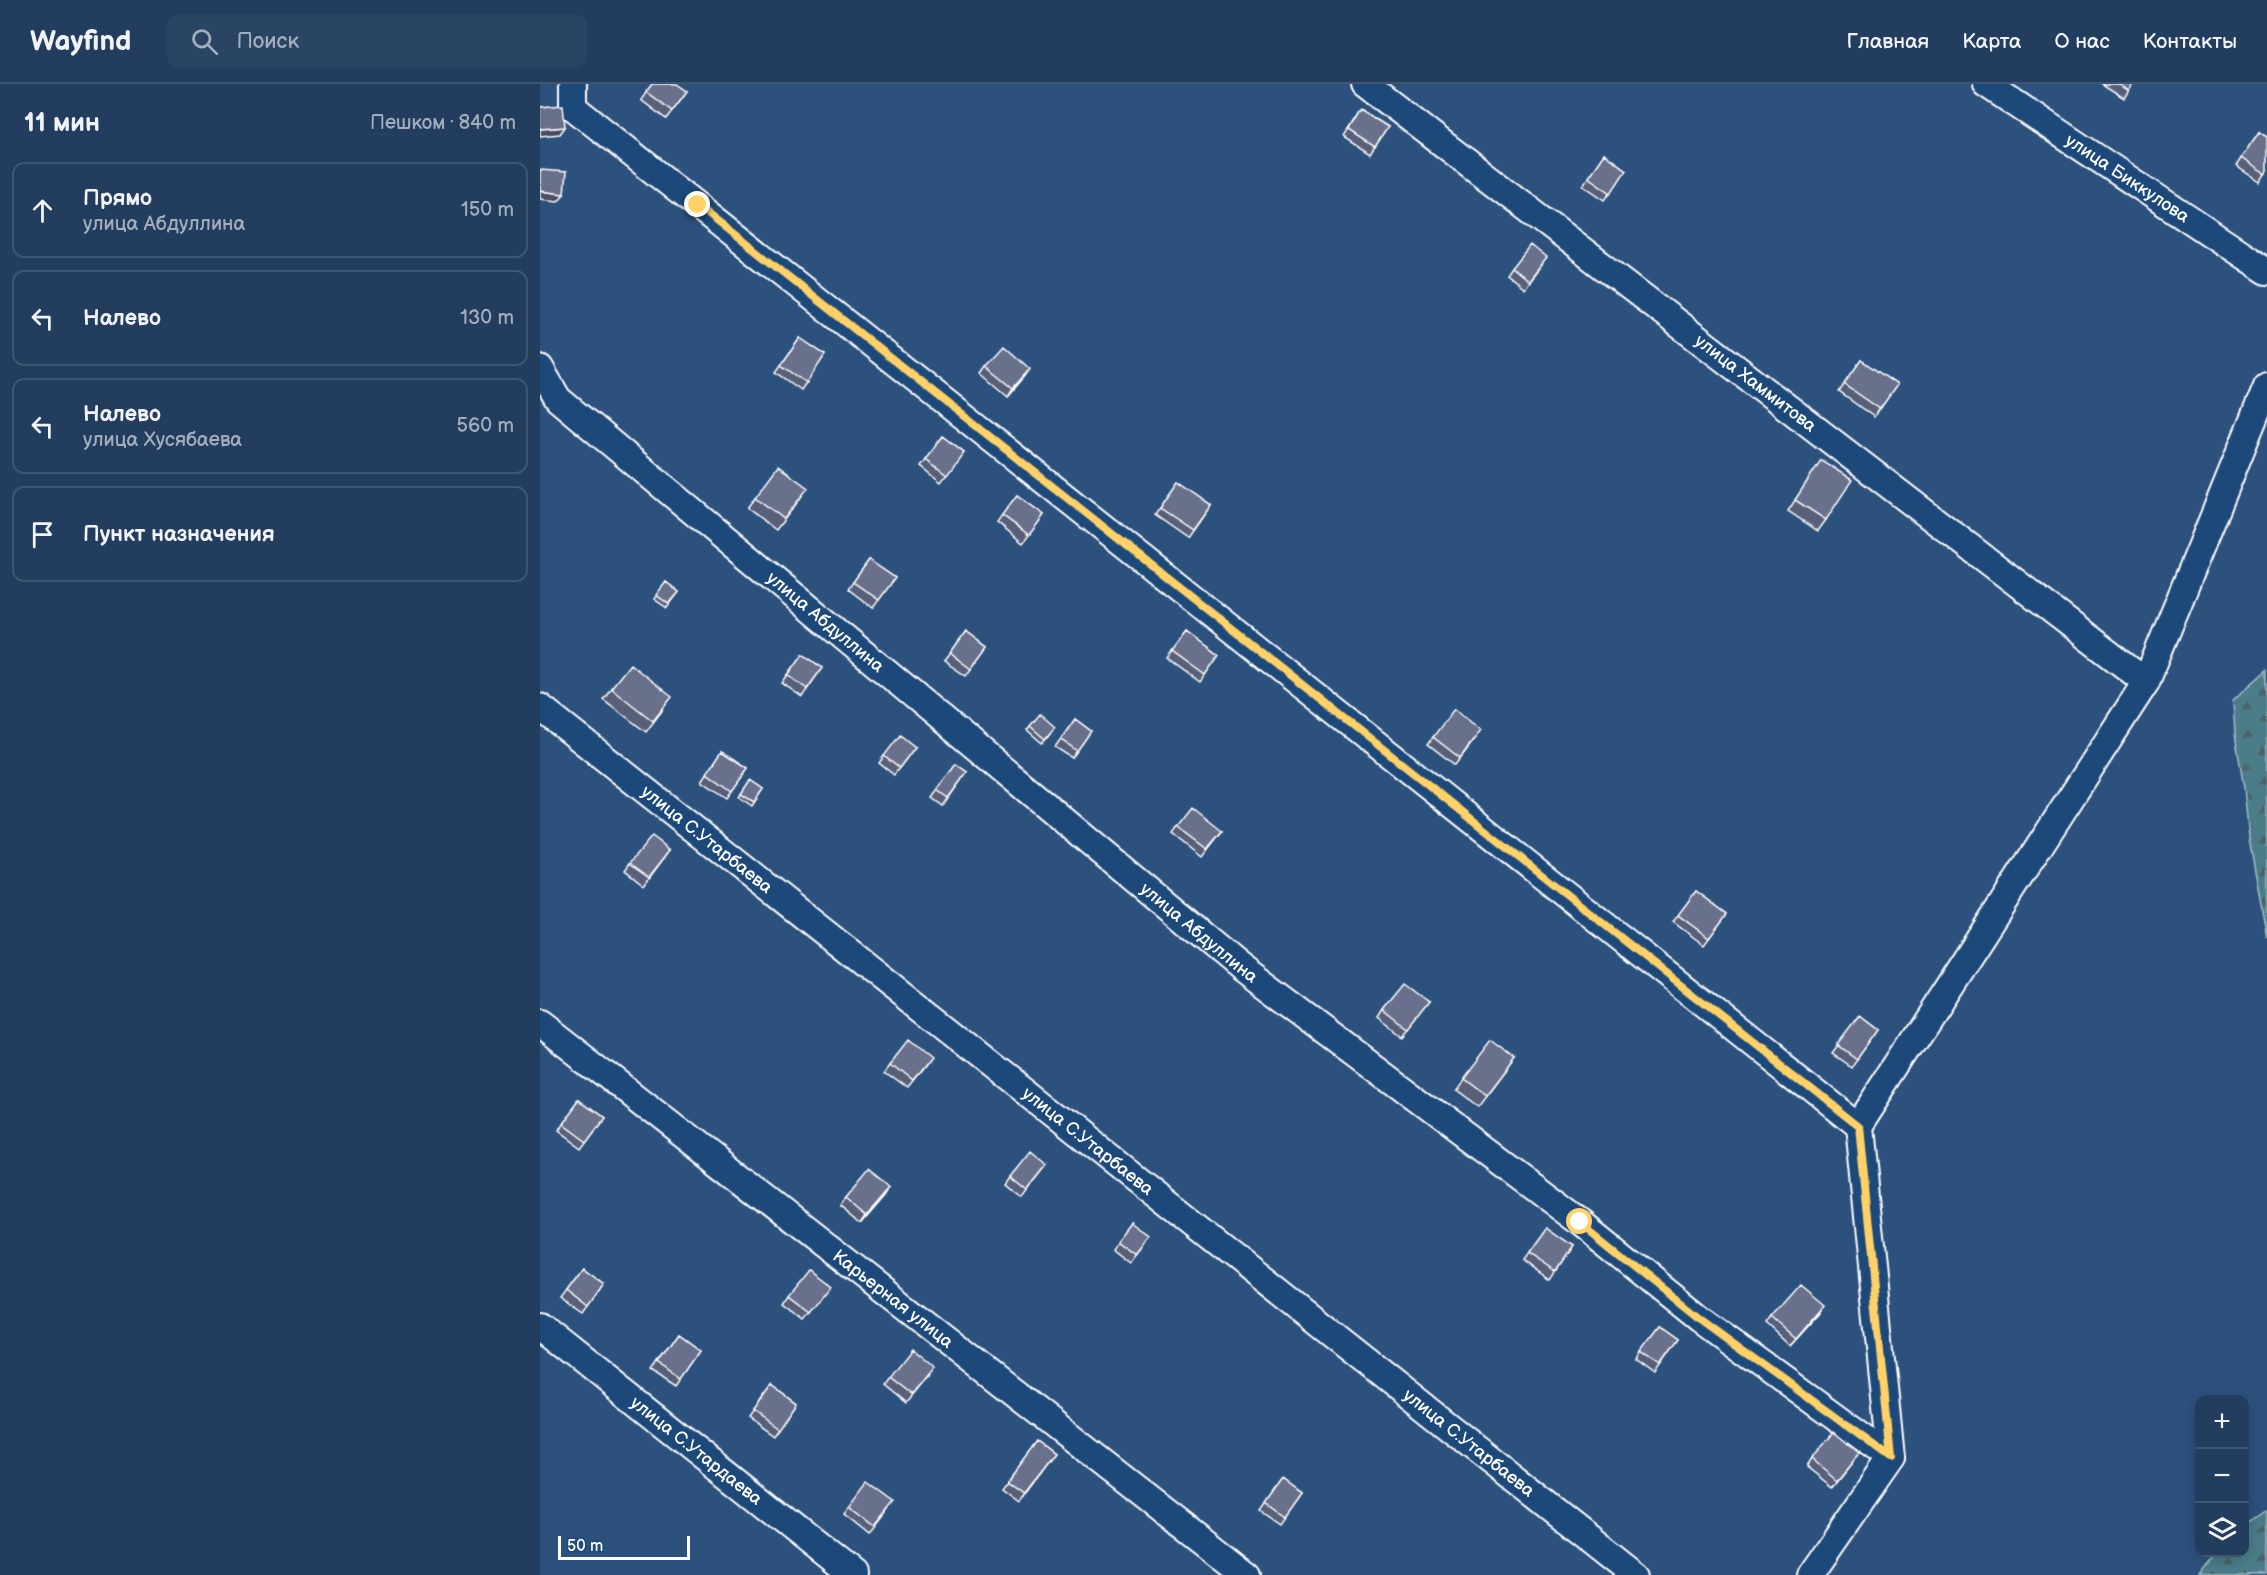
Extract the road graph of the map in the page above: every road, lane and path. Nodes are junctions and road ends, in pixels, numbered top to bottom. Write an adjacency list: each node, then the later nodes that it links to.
1 (1365, 84): 7 (street, улица Хаммитова)
2 (1986, 84): 4 (street, улица Биккулова)
3 (573, 96): 10 (street)
4 (2267, 271)
5 (540, 368): 12 (street, улица Абдуллина)
6 (2267, 386): 7 (street)
7 (2146, 682): 10 (street)
8 (540, 707): 15 (street, улица С.Утарбаева)
9 (540, 1023): 14 (street, Карьерная улица)
10 (1858, 1126): 12 (street)
11 (540, 1326): 13 (street, улица С.Утардаева)
12 (1891, 1458): 16 (street)
13 (853, 1575)
14 (1247, 1575)
15 (1636, 1575)
16 (1810, 1575)

